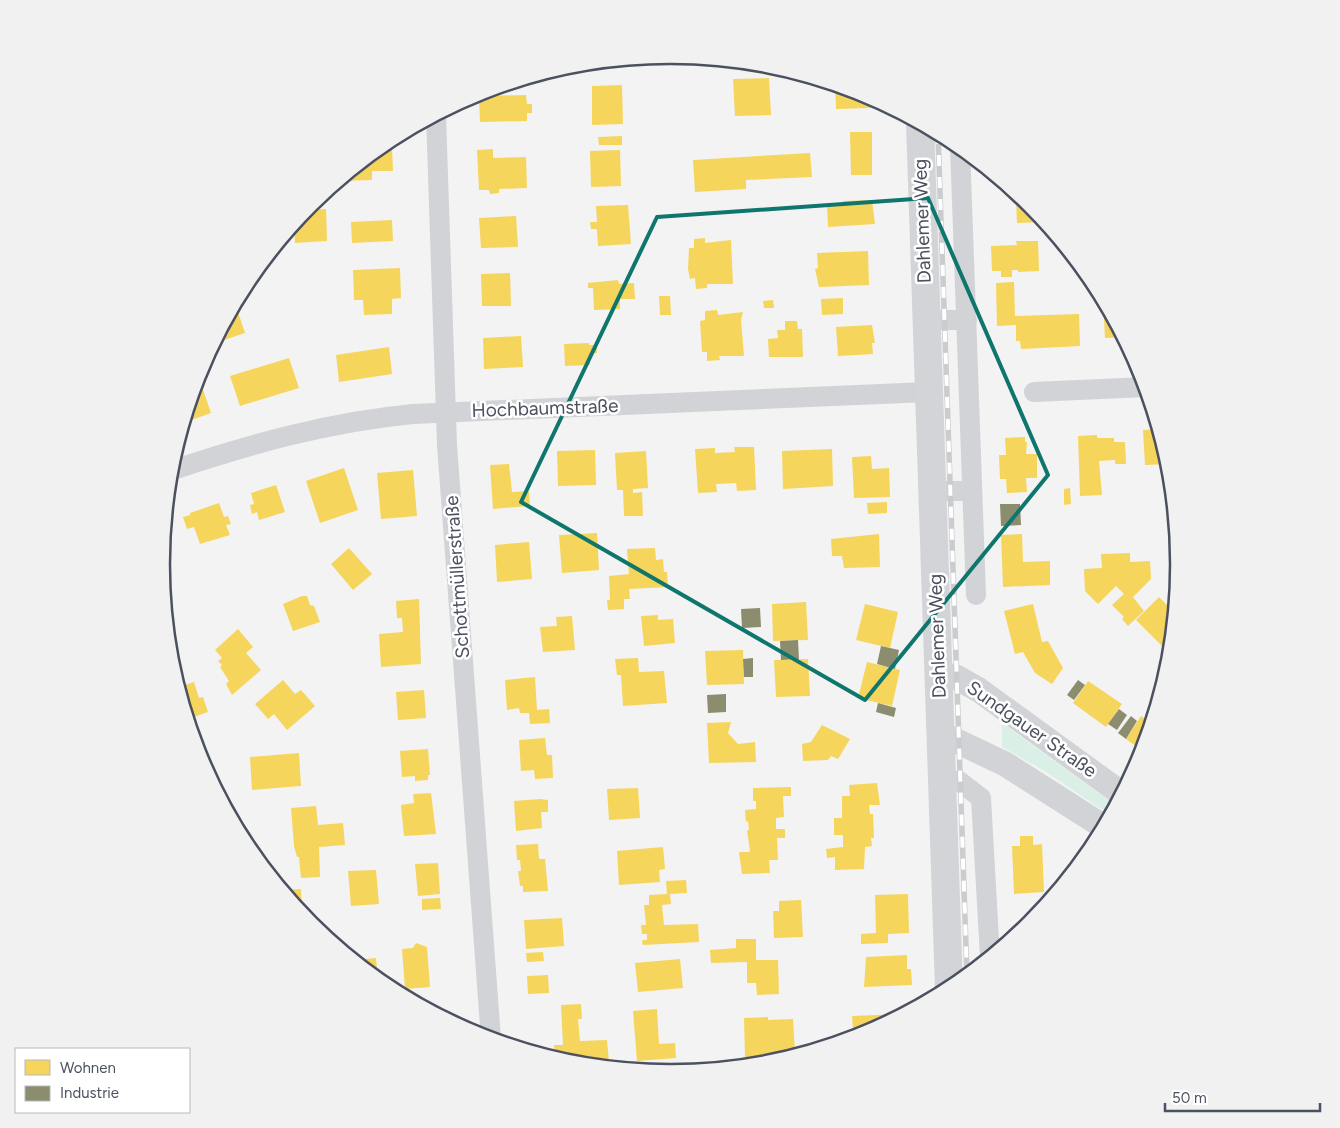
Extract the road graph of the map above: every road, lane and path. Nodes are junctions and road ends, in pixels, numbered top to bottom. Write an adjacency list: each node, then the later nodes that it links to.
1 (436, 122): 9 (street, Schottmüllerstraße)
2 (920, 131): 4 (main road, Dahlemer Weg)
3 (960, 157): 5 (street)
4 (926, 320): 5 (street); 7 (main road, Dahlemer Weg)
5 (966, 320): 12 (street)
6 (1138, 387): 8 (street)
7 (928, 392): 9 (street, Hochbaumstraße); 11 (main road, Dahlemer Weg)
8 (1034, 392)
9 (446, 412): 10 (street, Hochbaumstraße); 21 (street, Schottmüllerstraße)
10 (179, 468)
11 (931, 491): 12 (street); 14 (main road, Dahlemer Weg)
12 (972, 491): 13 (street)
13 (976, 595)
14 (938, 674): 15 (main road, Dahlemer Weg); 17 (street, Sundgauer Straße)
15 (940, 732): 16 (main road, Dahlemer Weg); 18 (street, Sundgauer Straße)
16 (942, 780): 19 (street); 20 (main road, Dahlemer Weg)
17 (1116, 790)
18 (1098, 823)
19 (990, 949)
20 (949, 980)
21 (486, 1029)

